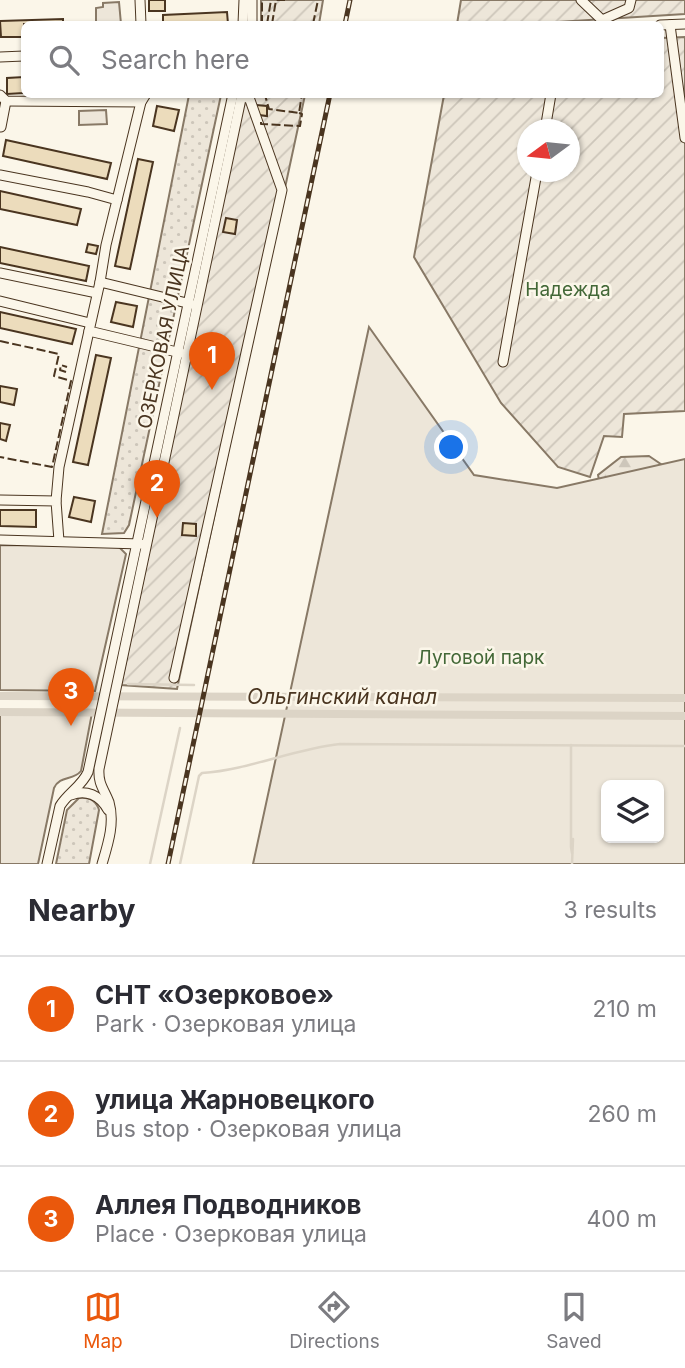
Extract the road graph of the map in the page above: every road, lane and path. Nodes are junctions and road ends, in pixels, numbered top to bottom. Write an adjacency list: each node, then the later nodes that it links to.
1 (140, 0): 6 (street)
2 (244, 0): 7 (street)
3 (252, 0): 8 (street)
4 (581, 0): 9 (street)
5 (631, 0): 10 (street)
6 (141, 21)
7 (243, 21)
8 (252, 21)
9 (601, 21)
10 (604, 21)
11 (685, 24): 12 (street)
12 (665, 25): 23 (street)
13 (21, 56): 14 (street)
14 (0, 57)
15 (3, 98): 16 (street); 22 (street)
16 (143, 98): 26 (street)
17 (232, 98): 31 (street, ОЗЕРКОВАЯ УЛИЦА)
18 (241, 98): 31 (street, ОЗЕРКОВАЯ УЛИЦА)
19 (247, 98): 40 (street)
20 (550, 98): 21 (street)
21 (547, 119)
22 (1, 127)
23 (685, 138)
24 (0, 175): 26 (street)
25 (535, 182): 34 (street)
26 (117, 200): 28 (street)
27 (0, 273): 29 (street)
28 (100, 282): 29 (street); 31 (street)
29 (97, 293): 32 (street)
30 (0, 301): 32 (street)
31 (192, 304): 33 (street, ОЗЕРКОВАЯ УЛИЦА)
32 (90, 327): 33 (street); 36 (street)
33 (182, 353): 39 (street, ОЗЕРКОВАЯ УЛИЦА)
34 (503, 362)
35 (0, 500): 36 (street)
36 (56, 501): 38 (street)
37 (0, 540): 38 (street)
38 (60, 541): 39 (street)
39 (142, 545): 41 (street, ОЗЕРКОВАЯ УЛИЦА)
40 (174, 678)
41 (103, 724): 42 (street, ОЗЕРКОВАЯ УЛИЦА); 43 (street, ОЗЕРКОВАЯ УЛИЦА)
42 (64, 798): 43 (street); 44 (street, ОЗЕРКОВАЯ УЛИЦА)
43 (111, 814): 45 (street, ОЗЕРКОВАЯ УЛИЦА)
44 (47, 864)
45 (102, 864)

